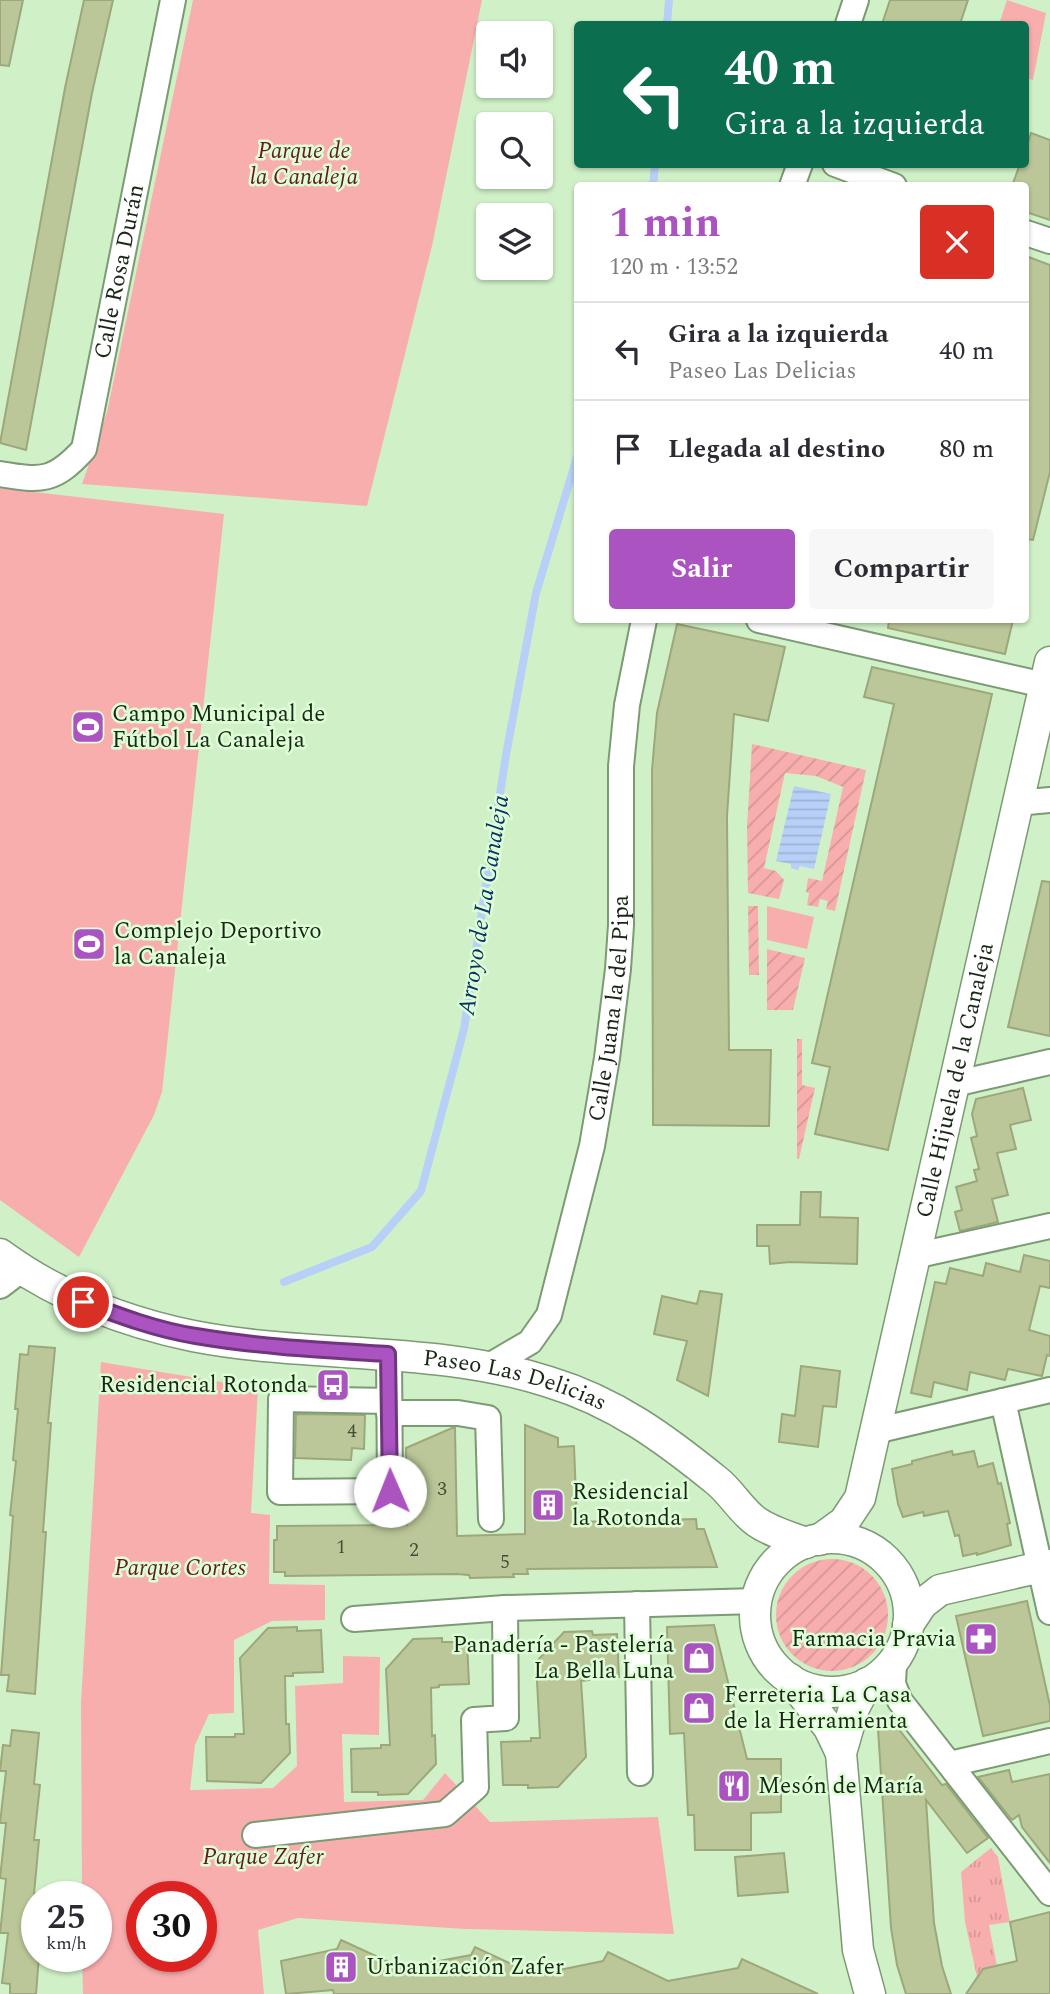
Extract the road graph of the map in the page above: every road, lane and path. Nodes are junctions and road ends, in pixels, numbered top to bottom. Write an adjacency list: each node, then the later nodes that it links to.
1 (173, 0): 8 (street, Calle Rosa Durán)
2 (856, 0): 3 (street)
3 (849, 21)
4 (846, 168): 5 (street)
5 (883, 182)
6 (1029, 234): 7 (street)
7 (1050, 241)
8 (0, 474)
9 (643, 623): 20 (street, Calle Juana la del Pipa)
10 (775, 623): 11 (street)
11 (1047, 674): 13 (street, Calle Hijuela de la Canaleja)
12 (1050, 800): 13 (street)
13 (1017, 803): 15 (street, Calle Hijuela de la Canaleja)
14 (1050, 1062): 15 (street)
15 (954, 1084): 17 (street, Calle Hijuela de la Canaleja)
16 (1050, 1226): 17 (street)
17 (914, 1256): 24 (street, Calle Hijuela de la Canaleja)
18 (7, 1270): 19 (street, Paseo Las Delicias)
19 (388, 1354): 20 (street, Paseo Las Delicias); 23 (street)
20 (489, 1366): 27 (street, Paseo Las Delicias)
21 (1050, 1390): 22 (street)
22 (1003, 1401): 24 (street); 30 (street)
23 (389, 1407): 23 (street); 26 (street)
24 (875, 1431): 25 (street, Calle Hijuela de la Canaleja)
25 (860, 1498): 28 (street, Calle Hijuela de la Canaleja); 29 (street, Calle Hijuela de la Canaleja)
26 (491, 1519)
27 (756, 1522): 28 (street, Paseo Las Delicias); 32 (street)
28 (812, 1541): 29 (street); 32 (street)
29 (885, 1560): 31 (street); 37 (street)
30 (1045, 1566): 31 (street); 35 (street)
31 (940, 1590): 37 (street)
32 (760, 1594): 33 (street); 39 (street)
33 (637, 1604): 34 (street); 44 (street)
34 (505, 1608): 36 (street); 45 (street)
35 (1050, 1612)
36 (354, 1619)
37 (908, 1625): 38 (street)
38 (894, 1661): 40 (street); 43 (street)
39 (789, 1679): 40 (street); 42 (street)
40 (867, 1683): 42 (street)
41 (1050, 1741): 43 (street)
42 (841, 1753): 47 (street)
43 (950, 1764): 46 (street)
44 (640, 1773)
45 (254, 1835)
46 (1050, 1893)
47 (870, 1994)

